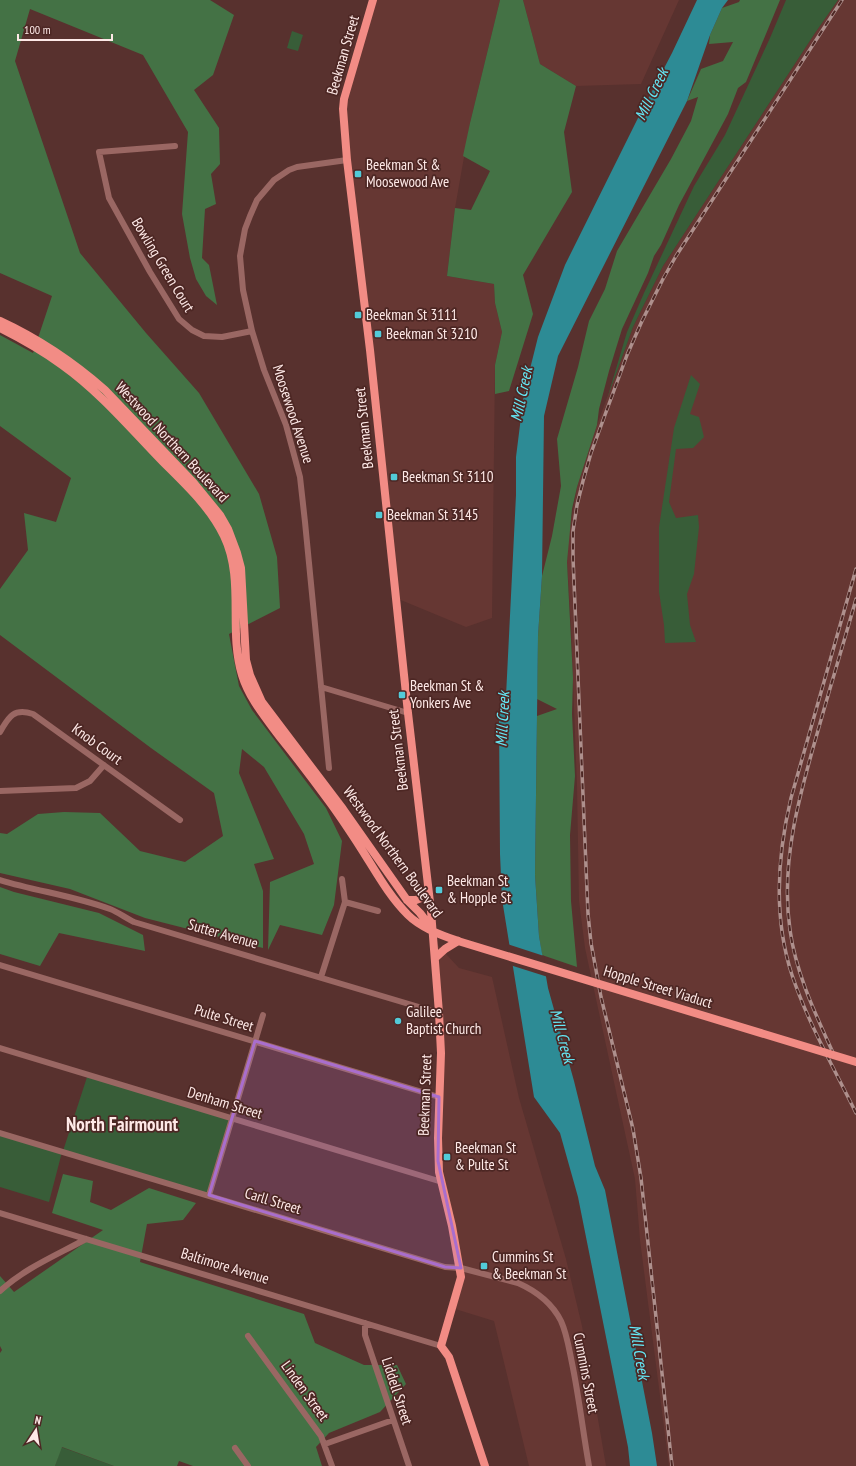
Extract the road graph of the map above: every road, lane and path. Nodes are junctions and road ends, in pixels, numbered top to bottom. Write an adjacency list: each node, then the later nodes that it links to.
1 (373, 0): 3 (main road, Beekman Street)
2 (175, 146): 6 (street, Bowling Green Court)
3 (347, 160): 6 (street, Moosewood Avenue); 8 (main road, Beekman Street)
4 (0, 321): 17 (main road, Westwood Northern Boulevard)
5 (0, 328): 20 (main road, Westwood Northern Boulevard)
6 (252, 331): 7 (street, Moosewood Avenue)
7 (321, 687): 8 (street); 11 (street, Moosewood Avenue)
8 (408, 713): 16 (main road, Beekman Street)
9 (0, 732): 10 (street, Knob Court)
10 (104, 765): 12 (street); 13 (street, Knob Court)
11 (329, 768)
12 (0, 791)
13 (180, 820)
14 (342, 879): 18 (street)
15 (0, 880): 24 (street, Sutter Avenue)
16 (429, 895): 17 (main road); 20 (main road, Beekman Street)
17 (407, 900): 20 (main road, Westwood Northern Boulevard)
18 (345, 902): 19 (street); 24 (street)
19 (378, 911)
20 (432, 930): 21 (main road, Hopple Street Viaduct); 22 (main road, Beekman Street)
21 (454, 941): 22 (main road); 29 (main road, Hopple Street Viaduct, bridge)
22 (435, 958): 25 (main road, Beekman Street)
23 (0, 965): 27 (street, Pulte Street)
24 (320, 977): 25 (street, Sutter Avenue)
25 (439, 1013): 30 (main road, Beekman Street)
26 (263, 1015): 27 (street)
27 (255, 1041): 30 (street, Pulte Street); 31 (street)
28 (0, 1048): 31 (street, Denham Street)
29 (856, 1062)
30 (439, 1096): 33 (main road, Beekman Street)
31 (232, 1119): 33 (street, Denham Street); 34 (street)
32 (0, 1132): 34 (street, Carll Street)
33 (442, 1182): 37 (main road, Beekman Street)
34 (209, 1195): 37 (street, Carll Street)
35 (0, 1213): 36 (street, Baltimore Avenue)
36 (86, 1238): 38 (street); 40 (street, Baltimore Avenue)
37 (461, 1268): 39 (street, Carll Street); 42 (main road, Beekman Street)
38 (0, 1291)
39 (538, 1294): 50 (street, Cummins Street)
40 (365, 1323): 42 (street, Baltimore Avenue); 43 (street, Liddell Street)
41 (248, 1336): 44 (street, Linden Street)
42 (441, 1346): 49 (main road)
43 (393, 1420): 44 (street); 48 (street, Liddell Street)
44 (325, 1444): 47 (street, Linden Street)
45 (235, 1448): 46 (street)
46 (248, 1466)
47 (332, 1466)
48 (409, 1466)
49 (485, 1466)
50 (589, 1466)

